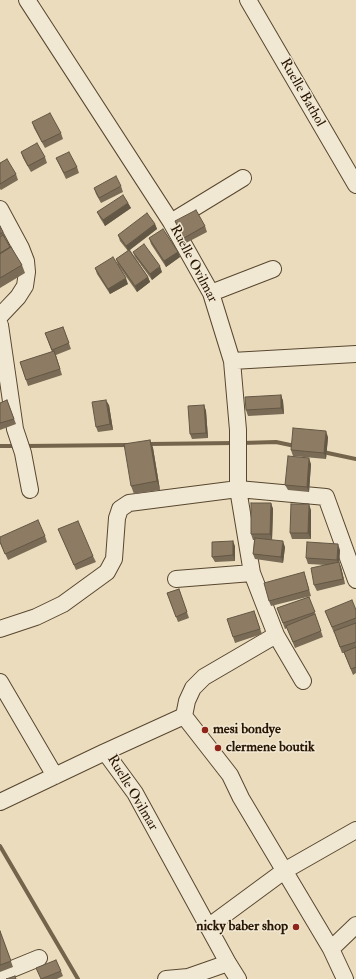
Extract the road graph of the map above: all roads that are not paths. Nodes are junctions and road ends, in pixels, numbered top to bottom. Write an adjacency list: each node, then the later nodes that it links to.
1 (27, 0): 6 (street, Ruelle Ovilmar)
2 (248, 0): 4 (street, Ruelle Bathol)
3 (244, 178): 6 (street)
4 (356, 185)
5 (0, 209): 9 (street)
6 (171, 222): 8 (street, Ruelle Ovilmar)
7 (273, 269): 8 (street)
8 (211, 293): 12 (street, Ruelle Ovilmar)
9 (0, 316)
10 (0, 325): 14 (street)
11 (356, 354): 12 (street)
12 (232, 361): 13 (street, Ruelle Ovilmar)
13 (238, 489): 15 (street, Ruelle Ovilmar); 17 (street); 18 (street)
14 (30, 490)
15 (252, 573): 16 (street); 19 (street, Ruelle Ovilmar)
16 (176, 579)
17 (356, 580)
18 (0, 629)
19 (276, 635): 20 (street, Ruelle Ovilmar); 22 (street)
20 (303, 681)
21 (0, 682): 24 (street)
22 (184, 716): 23 (street, Ruelle Ovilmar); 27 (street)
23 (105, 752): 24 (street); 29 (street, Ruelle Ovilmar)
24 (55, 776): 25 (street)
25 (0, 802)
26 (356, 830): 27 (street)
27 (284, 871): 29 (street); 30 (street)
28 (356, 925): 30 (street)
29 (208, 927): 32 (street, Ruelle Ovilmar)
30 (331, 950): 36 (street)
31 (38, 958): 33 (street)
32 (228, 963): 34 (street); 35 (street, Ruelle Ovilmar)
33 (0, 974)
34 (166, 979)
35 (238, 979)
36 (345, 979)

